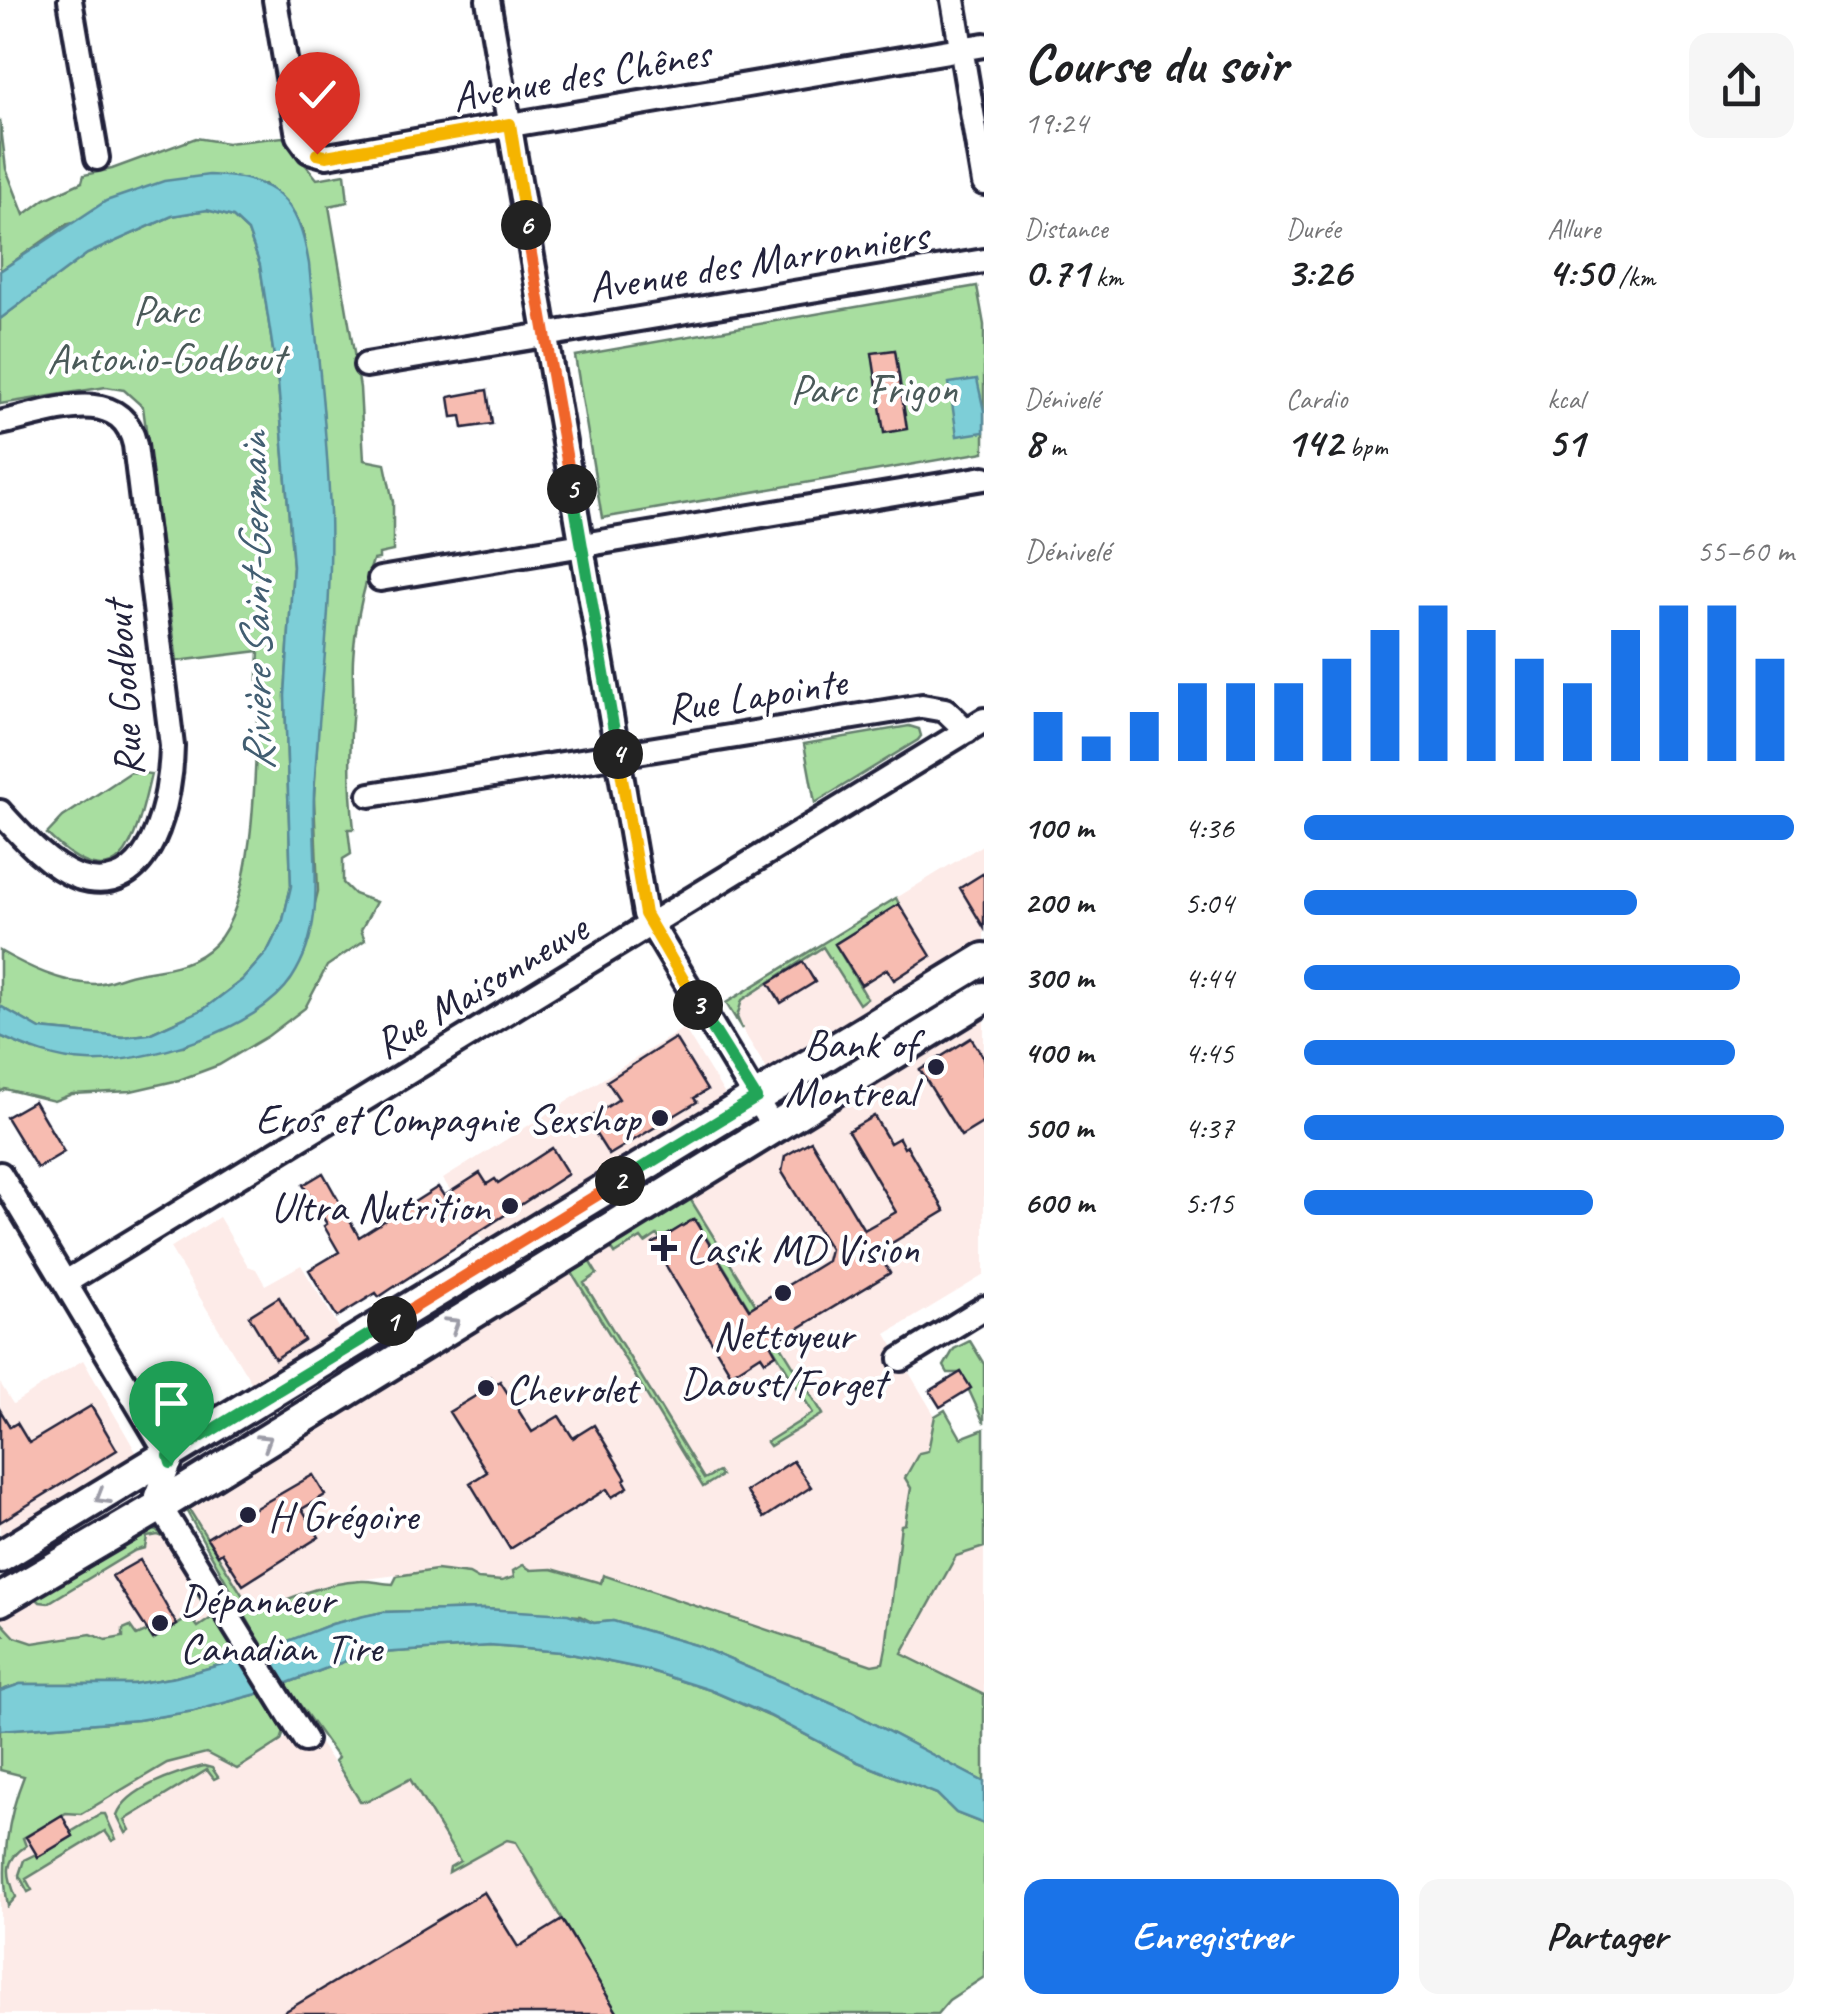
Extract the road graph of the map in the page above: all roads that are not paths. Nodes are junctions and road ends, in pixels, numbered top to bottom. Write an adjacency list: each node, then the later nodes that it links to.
1 (70, 0): 7 (street)
2 (275, 0): 6 (street, Avenue des Chênes)
3 (488, 0): 6 (street)
4 (952, 0): 5 (street)
5 (973, 46): 6 (street, Avenue des Chênes); 8 (street)
6 (510, 124): 10 (street)
7 (97, 158)
8 (984, 184)
9 (984, 261): 10 (street, Avenue des Marronniers)
10 (544, 333): 11 (street, Avenue des Marronniers); 14 (street)
11 (366, 365)
12 (0, 423): 19 (street, Rue Godbout)
13 (984, 478): 14 (street)
14 (582, 544): 15 (street); 17 (street)
15 (380, 579)
16 (976, 726): 17 (street, Rue Lapointe); 20 (street, Rue Maisonneuve)
17 (618, 755): 18 (street, Rue Lapointe); 20 (street)
18 (370, 796)
19 (0, 812)
20 (650, 926): 23 (street); 26 (street, Rue Maisonneuve)
21 (984, 959): 23 (main road)
22 (984, 998): 24 (main road)
23 (756, 1098): 24 (street); 29 (main road)
24 (773, 1127): 30 (main road, one-way to 24)
25 (0, 1174): 26 (street)
26 (66, 1282): 29 (street)
27 (984, 1308): 28 (street)
28 (900, 1358)
29 (169, 1456): 30 (street); 31 (main road, one-way to 31)
30 (160, 1506): 32 (main road); 33 (street)
31 (0, 1558)
32 (2, 1595)
33 (306, 1740)

